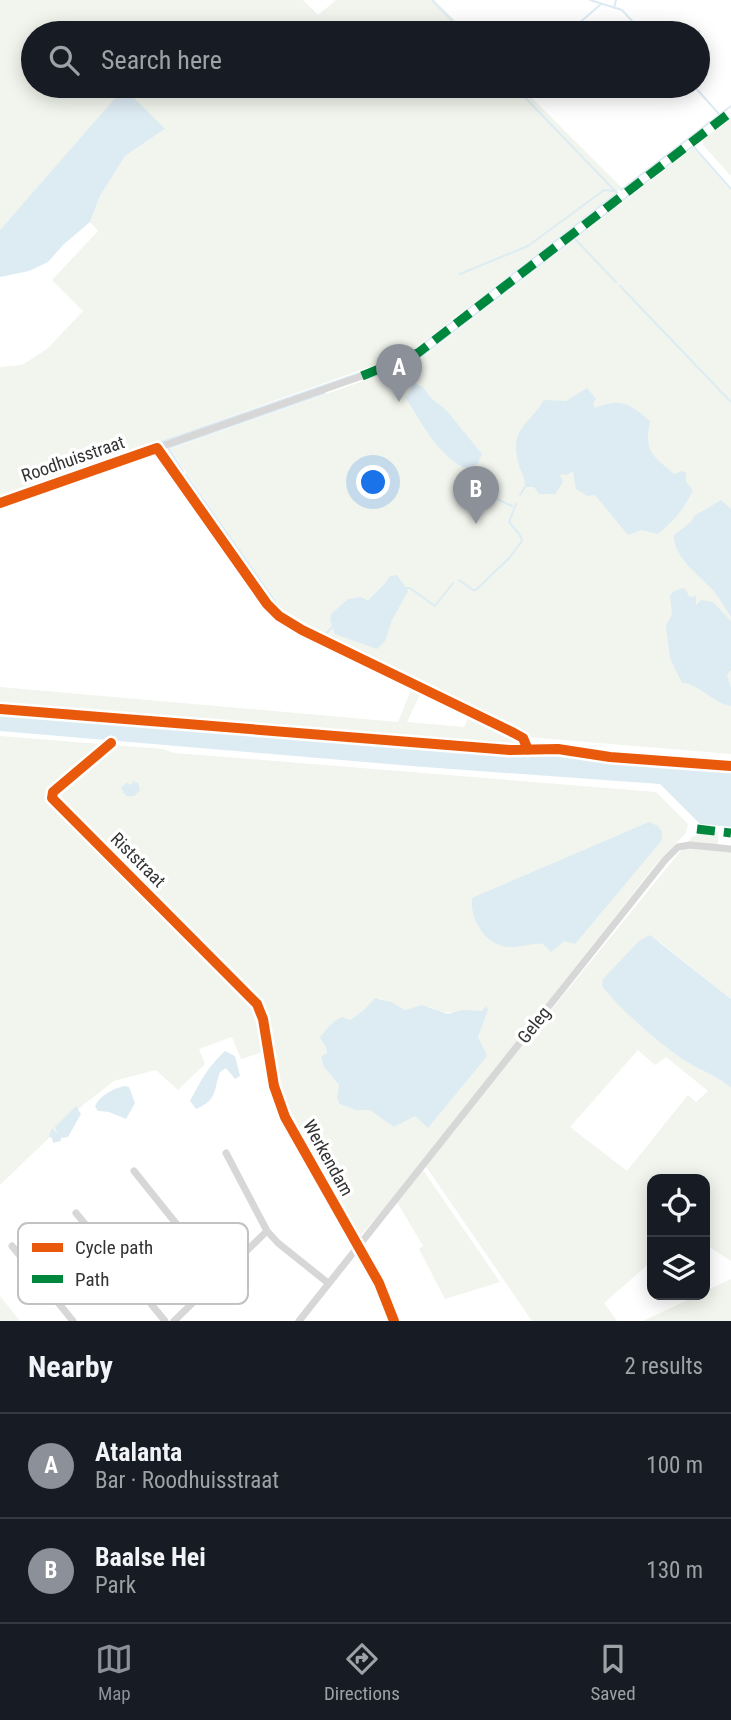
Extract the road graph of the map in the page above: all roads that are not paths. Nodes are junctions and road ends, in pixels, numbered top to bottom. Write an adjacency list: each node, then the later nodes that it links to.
1 (362, 376): 2 (street, Roodhuisstraat)
2 (0, 503)
3 (111, 743): 5 (street, Riststraat)
4 (731, 849): 13 (street, Geleg)
5 (257, 1004): 13 (street, Werkendam)
6 (226, 1153): 11 (street)
7 (134, 1171): 10 (street)
8 (76, 1213): 9 (street)
9 (84, 1223)
10 (176, 1223)
11 (267, 1231): 14 (street); 16 (street)
12 (12, 1246): 15 (street)
13 (357, 1246): 16 (street, Geleg); 24 (street, Werkendam)
14 (248, 1249)
15 (18, 1253)
16 (328, 1283): 23 (street, Geleg)
17 (59, 1304): 20 (street)
18 (151, 1304): 21 (street)
19 (191, 1304): 22 (street)
20 (73, 1321)
21 (165, 1321)
22 (174, 1321)
23 (299, 1321)
24 (394, 1321)

